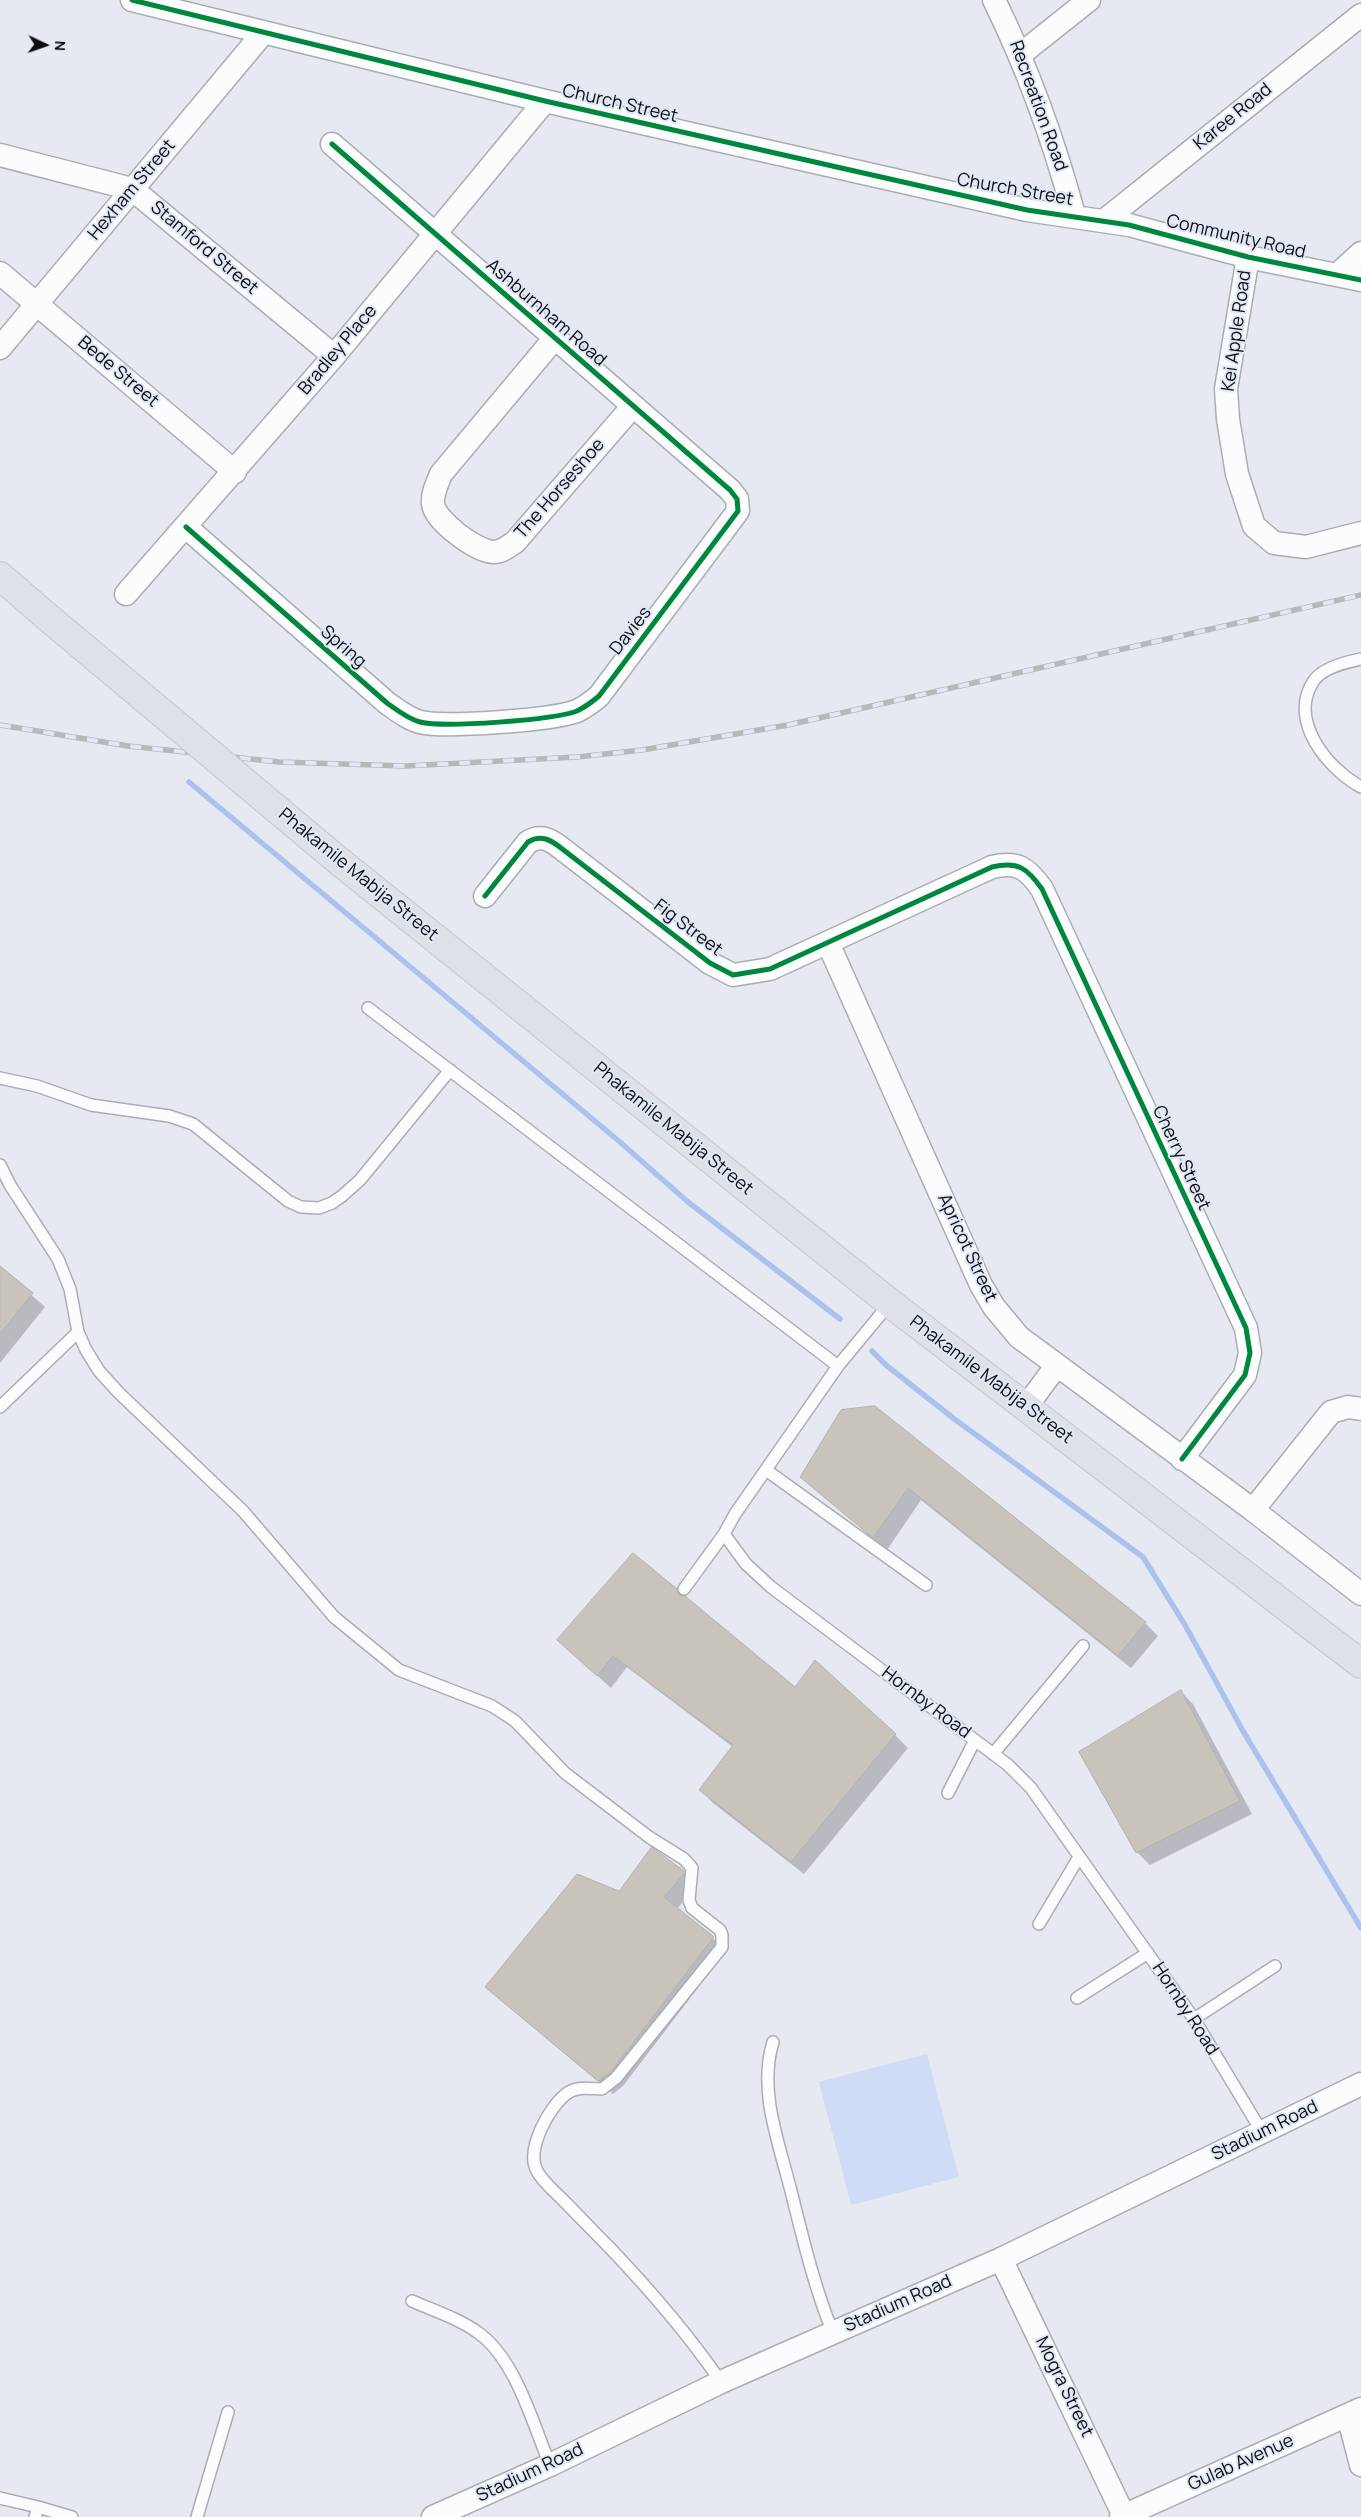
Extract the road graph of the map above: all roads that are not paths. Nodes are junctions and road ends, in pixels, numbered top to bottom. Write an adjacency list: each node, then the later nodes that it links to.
1 (132, 0): 5 (street, Church Street)
2 (994, 0): 6 (street, Recreation Road)
3 (1089, 0): 6 (street)
4 (1361, 15): 12 (street, Karee Road)
5 (264, 32): 7 (street, Church Street); 10 (street, Hexham Street)
6 (1021, 54): 11 (street, Recreation Road)
7 (545, 101): 11 (street, Church Street); 13 (street, Bradley Place)
8 (332, 144): 13 (street, Ashburnham Road)
9 (0, 155): 10 (street, Stamford Street)
10 (132, 189): 19 (street, Hexham Street); 22 (street, Stamford Street)
11 (1074, 215): 12 (street, Church Street)
12 (1105, 220): 15 (street, Community Road)
13 (435, 233): 20 (street, Ashburnham Road); 22 (street, Bradley Place)
14 (1361, 253): 17 (street)
15 (1248, 257): 17 (street, Community Road); 27 (street, Kei Apple Road)
16 (0, 273): 19 (street, Bede Street)
17 (1338, 274): 18 (street, Community Road)
18 (1361, 280)
19 (38, 304): 21 (street, Hexham Street); 24 (street, Bede Street)
20 (554, 339): 23 (street, Ashburnham Road); 23 (street, The Horseshoe)
21 (0, 348)
22 (334, 356): 24 (street, Bradley Place)
23 (633, 406): 25 (street, Ashburnham Road)
24 (235, 472): 26 (street, Bradley Place)
25 (738, 505): 31 (street, Davies)
26 (186, 527): 29 (street, Bradley Place); 31 (street, Spring)
27 (1361, 534)
28 (0, 576): 40 (highway, Phakamile Mabija Street, bridge)
29 (126, 594)
30 (1361, 659): 32 (lane)
31 (509, 721)
32 (1361, 787)
33 (1021, 866): 35 (street, Fig Street); 47 (street, Cherry Street)
34 (485, 896): 35 (street, Fig Street)
35 (828, 943): 42 (street, Apricot Street)
36 (368, 1008): 37 (lane)
37 (450, 1070): 38 (lane); 43 (lane)
38 (0, 1078)
39 (0, 1165): 41 (lane)
40 (890, 1303): 43 (lane); 45 (highway, Phakamile Mabija Street)
41 (78, 1332): 44 (lane); 71 (lane)
42 (1057, 1365): 45 (street); 47 (street, Apricot Street)
43 (838, 1366): 48 (lane)
44 (0, 1407)
45 (1026, 1407): 55 (highway, Phakamile Mabija Street)
46 (1361, 1409): 49 (street)
47 (1182, 1459): 49 (street, Apricot Street)
48 (766, 1470): 50 (lane); 51 (lane)
49 (1253, 1510): 53 (street, Apricot Street)
50 (724, 1534): 52 (lane); 56 (lane, Hornby Road)
51 (926, 1585)
52 (684, 1589)
53 (1361, 1594)
54 (1083, 1646): 57 (lane)
55 (1361, 1664)
56 (975, 1740): 57 (lane, Hornby Road); 58 (lane)
57 (993, 1754): 59 (lane, Hornby Road)
58 (948, 1793)
59 (1079, 1857): 60 (lane); 61 (lane, Hornby Road)
60 (1039, 1924)
61 (1148, 1953): 63 (lane); 64 (lane, Hornby Road)
62 (1275, 1966): 64 (lane)
63 (1076, 1998)
64 (1194, 2019): 67 (lane, Hornby Road)
65 (773, 2042): 70 (lane)
66 (1361, 2084): 67 (street, Stadium Road)
67 (1262, 2132): 68 (street, Stadium Road)
68 (1001, 2258): 70 (street, Stadium Road); 79 (street, Mogra Street)
69 (412, 2301): 74 (lane)
70 (832, 2333): 71 (street, Stadium Road)
71 (721, 2382): 74 (street, Stadium Road)
72 (228, 2412): 81 (lane)
73 (1354, 2412): 75 (street); 79 (street, Gulab Avenue)
74 (550, 2464): 77 (street, Stadium Road)
75 (1361, 2465)
76 (0, 2498): 78 (lane)
77 (465, 2509): 82 (street, Stadium Road)
78 (36, 2512): 80 (lane)
79 (1123, 2516)
80 (72, 2517)
81 (197, 2517)
82 (433, 2517)

